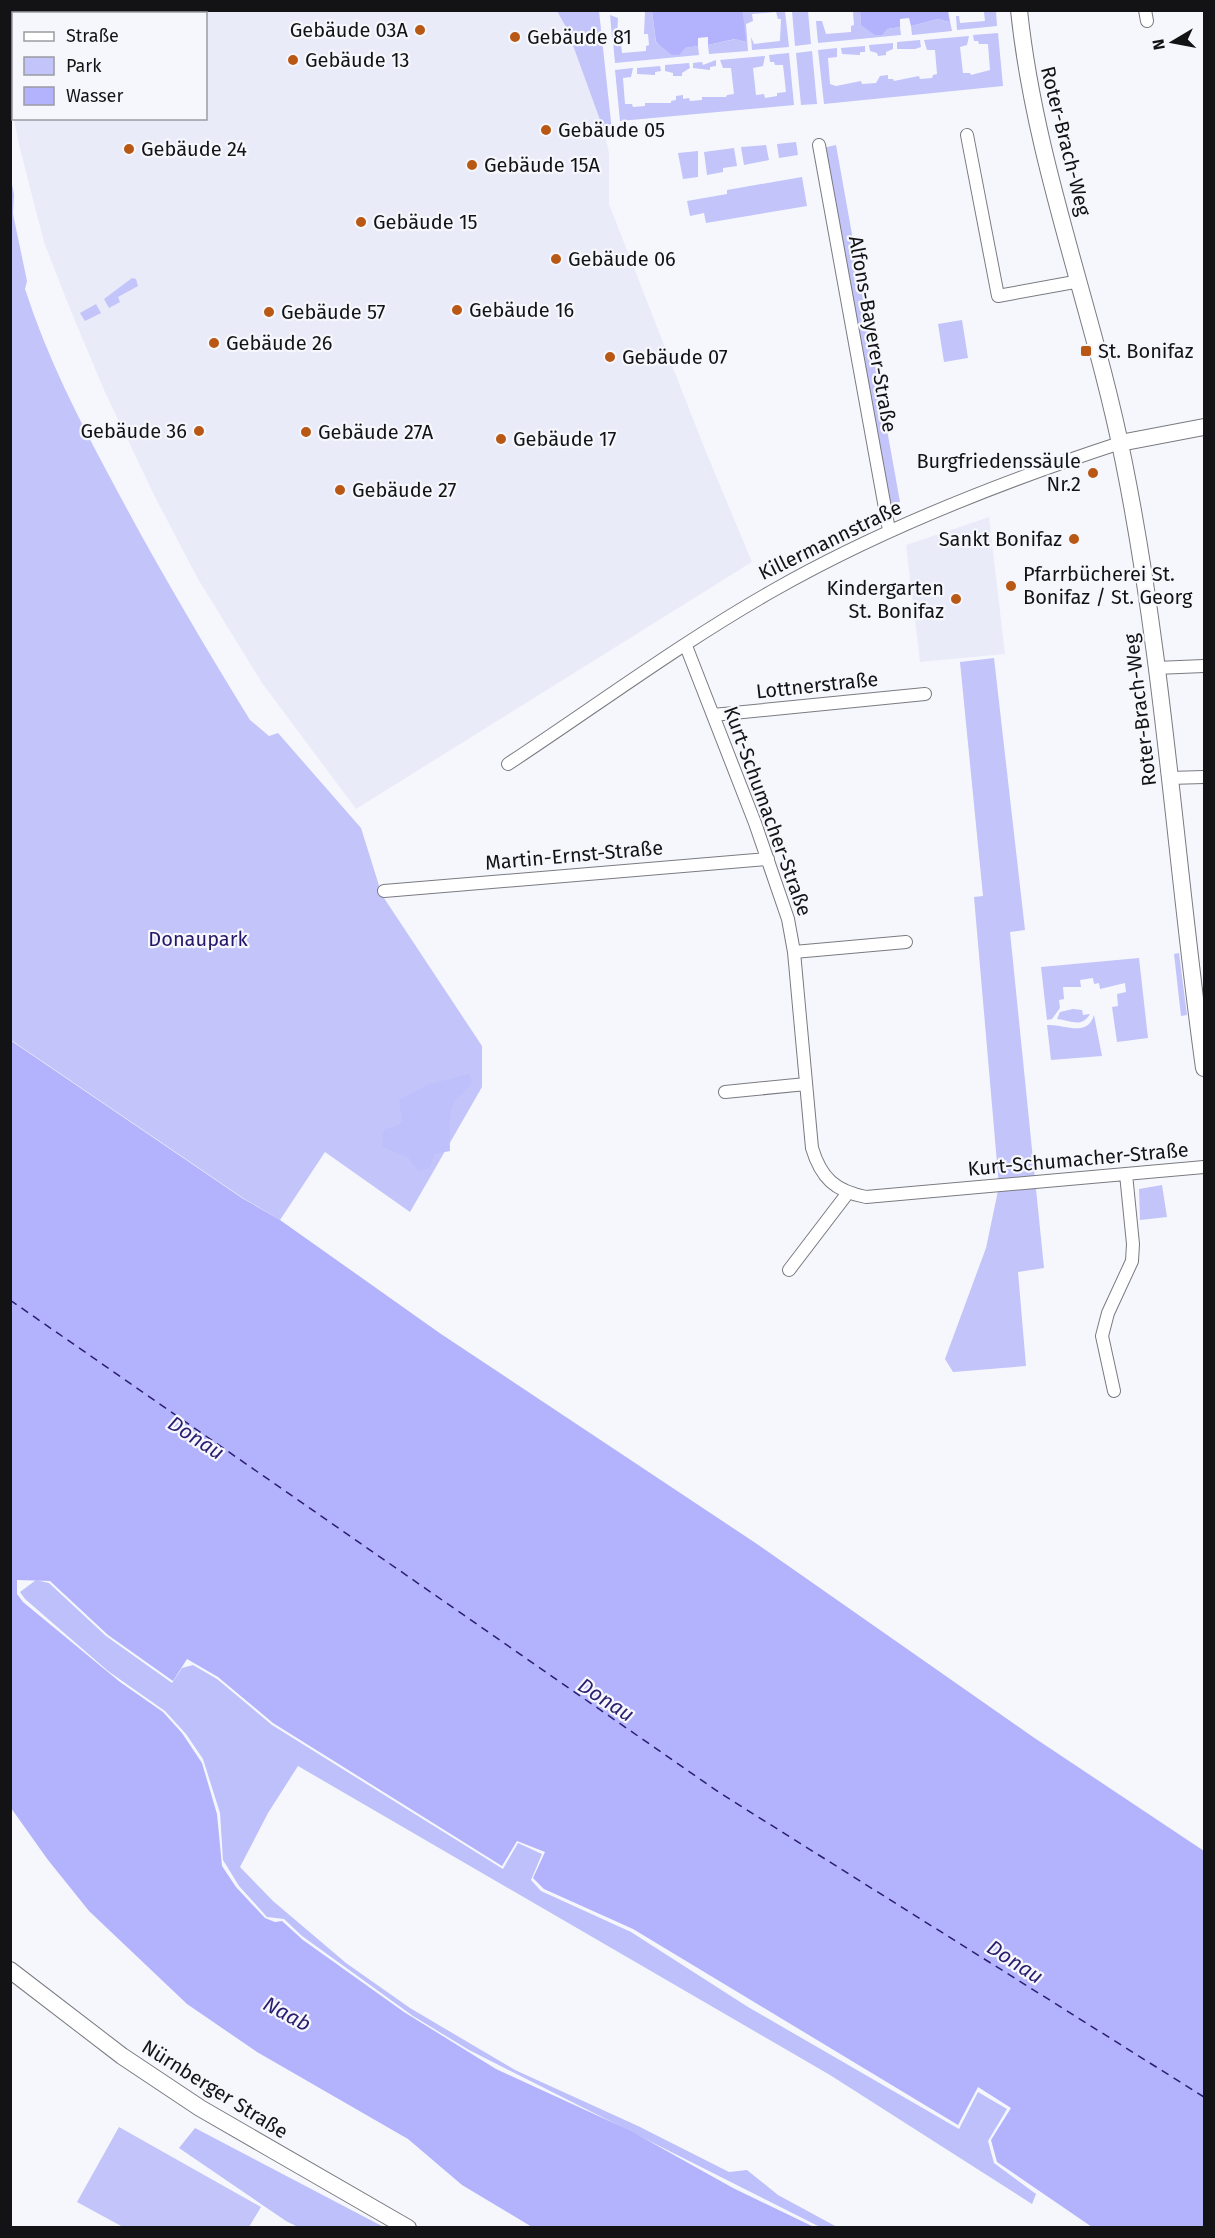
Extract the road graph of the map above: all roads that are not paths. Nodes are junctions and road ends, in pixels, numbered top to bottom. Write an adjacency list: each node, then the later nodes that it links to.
1 (1019, 10): 4 (street, Roter-Brach-Weg)
2 (967, 135): 4 (street)
3 (819, 145): 7 (street, Alfons-Bayerer-Straße)
4 (1080, 281): 6 (street, Roter-Brach-Weg)
5 (1204, 427): 6 (street, Killermannstraße)
6 (1120, 443): 7 (street, Killermannstraße); 10 (street, Roter-Brach-Weg)
7 (889, 530): 8 (street, Killermannstraße)
8 (686, 646): 12 (street, Kurt-Schumacher-Straße); 13 (street, Killermannstraße)
9 (1204, 666): 10 (street)
10 (1156, 668): 15 (street, Roter-Brach-Weg)
11 (925, 694): 12 (street, Lottnerstraße)
12 (713, 715): 16 (street, Kurt-Schumacher-Straße)
13 (508, 764)
14 (1204, 777): 15 (street)
15 (1169, 778): 20 (street, Roter-Brach-Weg)
16 (768, 859): 17 (street, Martin-Ernst-Straße); 19 (street, Kurt-Schumacher-Straße)
17 (384, 891)
18 (906, 942): 19 (street)
19 (794, 952): 22 (street, Kurt-Schumacher-Straße)
20 (1201, 1015): 21 (street, Roter-Brach-Weg)
21 (1204, 1068)
22 (806, 1084): 23 (street); 26 (street, Kurt-Schumacher-Straße)
23 (724, 1092)
24 (1204, 1167): 25 (street, Kurt-Schumacher-Straße)
25 (1126, 1174): 26 (street, Kurt-Schumacher-Straße); 28 (street)
26 (847, 1194): 27 (street)
27 (789, 1270)
28 (1114, 1391)
29 (10, 1970): 30 (street, Nürnberger Straße)
30 (408, 2228)

